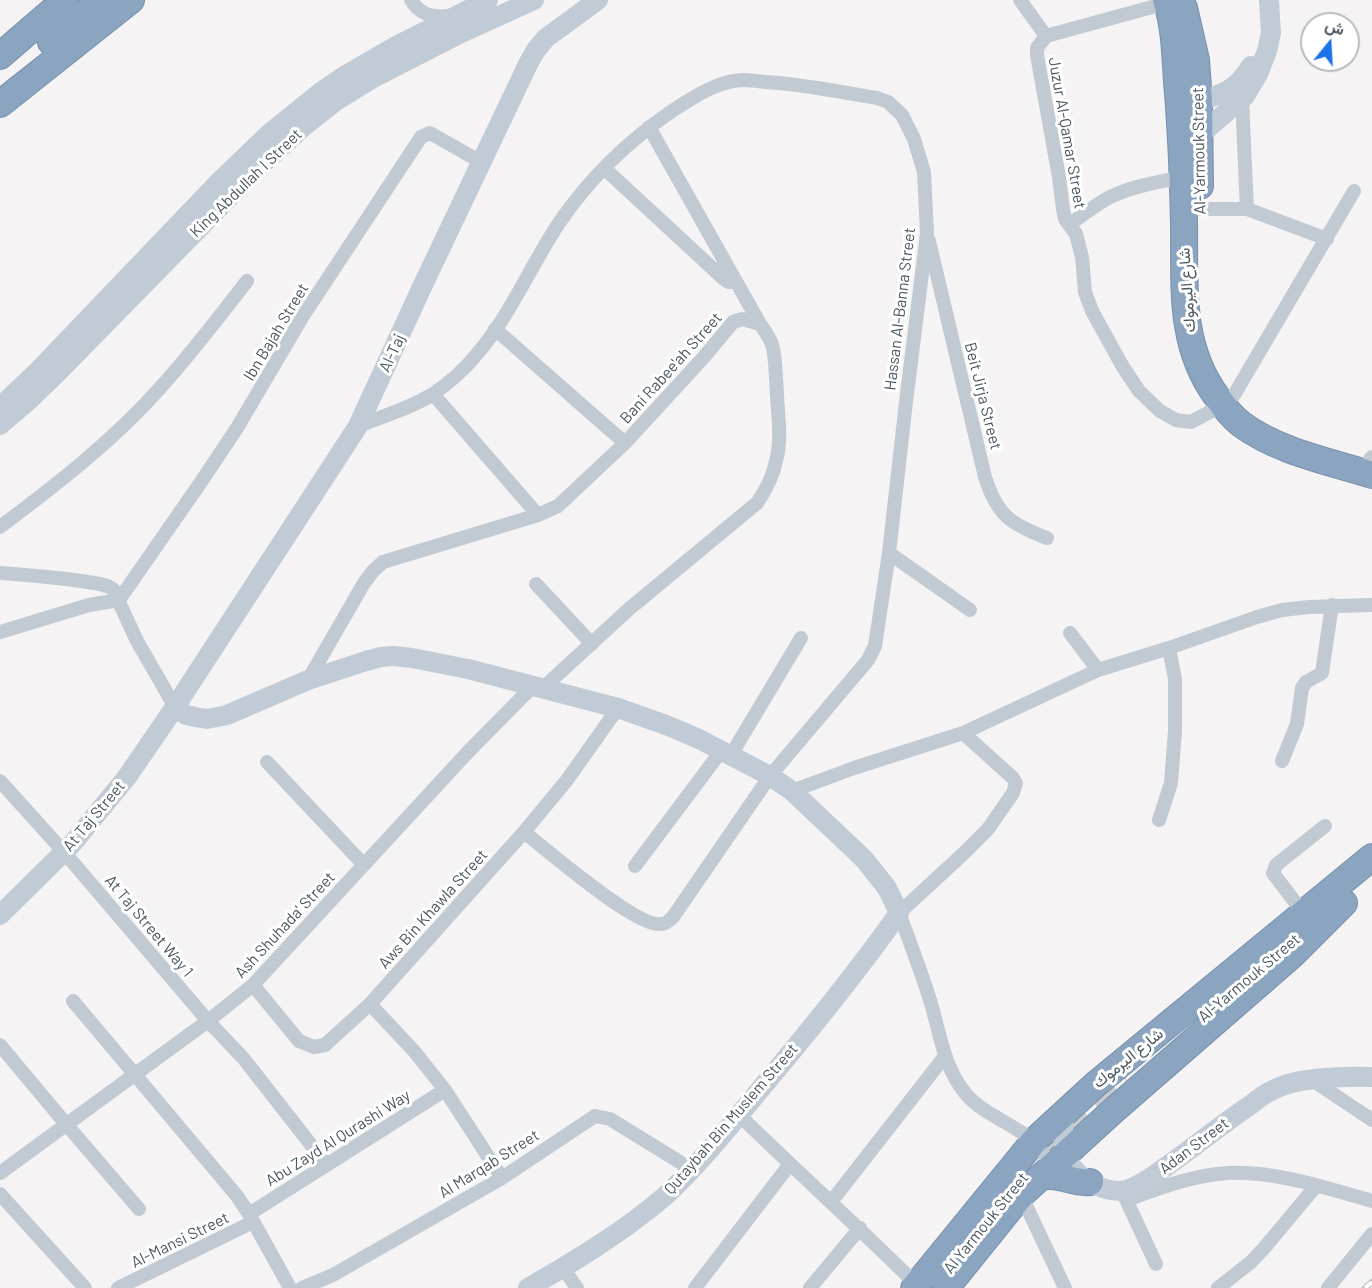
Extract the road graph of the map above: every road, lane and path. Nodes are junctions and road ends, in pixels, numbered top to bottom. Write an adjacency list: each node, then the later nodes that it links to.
1 (65, 0): 13 (highway)
2 (100, 0): 14 (highway)
3 (131, 0): 17 (highway)
4 (411, 0): 11 (street)
5 (488, 0): 11 (street, King Abdullah I Street)
6 (534, 0): 36 (street, King Abdullah I Street)
7 (598, 0): 20 (street, Al-Taj)
8 (1020, 0): 12 (street)
9 (1172, 1): 12 (street, Juzur Al-Qamar Street); 16 (highway, Al-Yarmouk Street); 22 (highway, شارع اليرموك)
10 (1269, 3): 15 (street); 16 (street)
11 (457, 15): 35 (street, King Abdullah I Street)
12 (1046, 36): 26 (street, Juzur Al-Qamar Street)
13 (0, 56)
14 (0, 85)
15 (1242, 99): 19 (street); 25 (street)
16 (1199, 100): 19 (highway, Al-Yarmouk Street)
17 (0, 104)
18 (649, 127): 21 (street, Hassan Al-Banna Street); 27 (street, Hassan Al-Banna Street); 30 (street)
19 (1200, 135): 24 (highway, Al-Yarmouk Street)
20 (481, 162): 37 (street, Al-Taj); 46 (street, Ibn Bajah Street)
21 (604, 168): 30 (street); 32 (street, Hassan Al-Banna Street)
22 (1183, 177): 26 (street); 34 (highway, شارع اليرموك)
23 (1354, 191): 28 (street)
24 (1200, 209): 25 (street); 34 (highway, Al-Yarmouk Street)
25 (1247, 209): 28 (street)
26 (1070, 224): 34 (street, Juzur Al-Qamar Street)
27 (927, 233): 42 (street, Beit Jirja Street); 43 (street, Hassan Al-Banna Street)
28 (1326, 239): 34 (street)
29 (247, 280): 41 (street)
30 (735, 281): 31 (street)
31 (759, 324): 38 (street, Bani Rabee'ah Street); 53 (street)
32 (495, 329): 33 (street, Hassan Al-Banna Street); 38 (street)
33 (433, 394): 37 (street, Hassan Al-Banna Street); 40 (street)
34 (1228, 400): 39 (highway, Al-Yarmouk Street)
35 (0, 407)
36 (0, 425)
37 (358, 426): 58 (street, Al-Taj)
38 (625, 443): 40 (street, Bani Rabee'ah Street)
39 (1372, 463)
40 (538, 515): 56 (street, Bani Rabee'ah Street)
41 (0, 527)
42 (1047, 538)
43 (890, 553): 49 (street); 64 (street, Hassan Al-Banna Street)
44 (0, 573): 46 (street)
45 (536, 584): 53 (street)
46 (119, 600): 50 (street); 58 (street)
47 (1332, 605): 48 (street); 54 (street); 62 (street)
48 (1372, 605)
49 (970, 610)
50 (0, 632)
51 (1070, 633): 55 (street)
52 (801, 638): 61 (street)
53 (592, 644): 57 (street)
54 (1169, 648): 55 (street); 67 (street)
55 (1098, 670): 60 (street)
56 (308, 680): 57 (street); 58 (street)
57 (538, 687): 59 (street); 72 (street, Ash Shuhada' Street)
58 (176, 707): 70 (street, At Taj Street)
59 (618, 708): 61 (street); 69 (street, Aws Bin Khawla Street)
60 (963, 732): 66 (street); 76 (street)
61 (726, 753): 64 (street); 73 (street)
62 (1282, 761)
63 (267, 762): 72 (street)
64 (770, 776): 66 (street); 69 (street, Hassan Al-Banna Street)
65 (0, 781): 70 (street, At Taj Street Way 1)
66 (792, 791): 76 (street)
67 (1159, 820)
68 (1325, 826): 77 (street)
69 (524, 832): 81 (street, Aws Bin Khawla Street)
70 (64, 852): 78 (street, At Taj Street); 82 (street, At Taj Street Way 1)
71 (1372, 857): 77 (highway, شارع اليرموك)
72 (364, 865): 79 (street, Ash Shuhada' Street)
73 (634, 866)
74 (1372, 879): 75 (highway, Al-Yarmouk Street)
75 (1344, 903): 89 (highway, Al-Yarmouk Street); 92 (highway)
76 (899, 913): 84 (street); 93 (street, Qutaybah Bin Muslem Street)
77 (1305, 914): 90 (highway, شارع اليرموك)
78 (0, 915)
79 (253, 985): 81 (street, Aws Bin Khawla Street); 82 (street, Ash Shuhada' Street)
80 (73, 1001): 86 (street)
81 (370, 1004): 91 (street)
82 (208, 1021): 86 (street, Ash Shuhada' Street); 97 (street, At Taj Street Way 1)
83 (0, 1045): 95 (street)
84 (945, 1056): 96 (street); 108 (street)
85 (1372, 1065): 104 (street, Adan Street)
86 (135, 1075): 95 (street, Ash Shuhada' Street); 110 (street)
87 (1372, 1077): 88 (street, Adan Street)
88 (1312, 1080): 94 (street); 104 (street, Adan Street)
89 (1128, 1081)
90 (1096, 1084): 92 (highway); 96 (highway, شارع اليرموك)
91 (445, 1090): 97 (street, Abu Zayd Al Qurashi Way); 101 (street)
92 (1114, 1110): 96 (highway)
93 (739, 1115): 98 (street); 99 (street, Qutaybah Bin Muslem Street)
94 (1372, 1120)
95 (66, 1124): 100 (street, Ash Shuhada' Street); 109 (street)
96 (1052, 1156): 102 (highway); 104 (street); 106 (highway); 115 (highway, Al Yarmouk Street)
97 (326, 1164): 110 (street, Abu Zayd Al Qurashi Way)
98 (790, 1164): 108 (street); 122 (street)
99 (691, 1170): 101 (street, Al Marqab Street); 114 (street, Qutaybah Bin Muslem Street)
100 (0, 1173)
101 (502, 1178): 119 (street, Al Marqab Street)
102 (1090, 1182): 104 (street)
103 (1316, 1186): 104 (street); 107 (street); 126 (street)
104 (1124, 1192): 113 (street)
105 (0, 1194): 116 (street)
106 (1021, 1195): 124 (highway); 125 (street)
107 (1372, 1201)
108 (831, 1202): 111 (street)
109 (139, 1209)
110 (251, 1218): 117 (street, Al-Mansi Street); 118 (street, Al-Mansi Street)
111 (860, 1228): 115 (street); 123 (street)
112 (1372, 1234): 127 (street)
113 (1156, 1264)
114 (563, 1268): 120 (street, Qutaybah Bin Muslem Street); 121 (street)
115 (921, 1287)
116 (85, 1288)
117 (118, 1288)
118 (290, 1288)
119 (302, 1288)
120 (528, 1288)
121 (577, 1288)
122 (695, 1288)
123 (810, 1288)
124 (946, 1288)
125 (1065, 1288)
126 (1218, 1288)
127 (1328, 1288)

